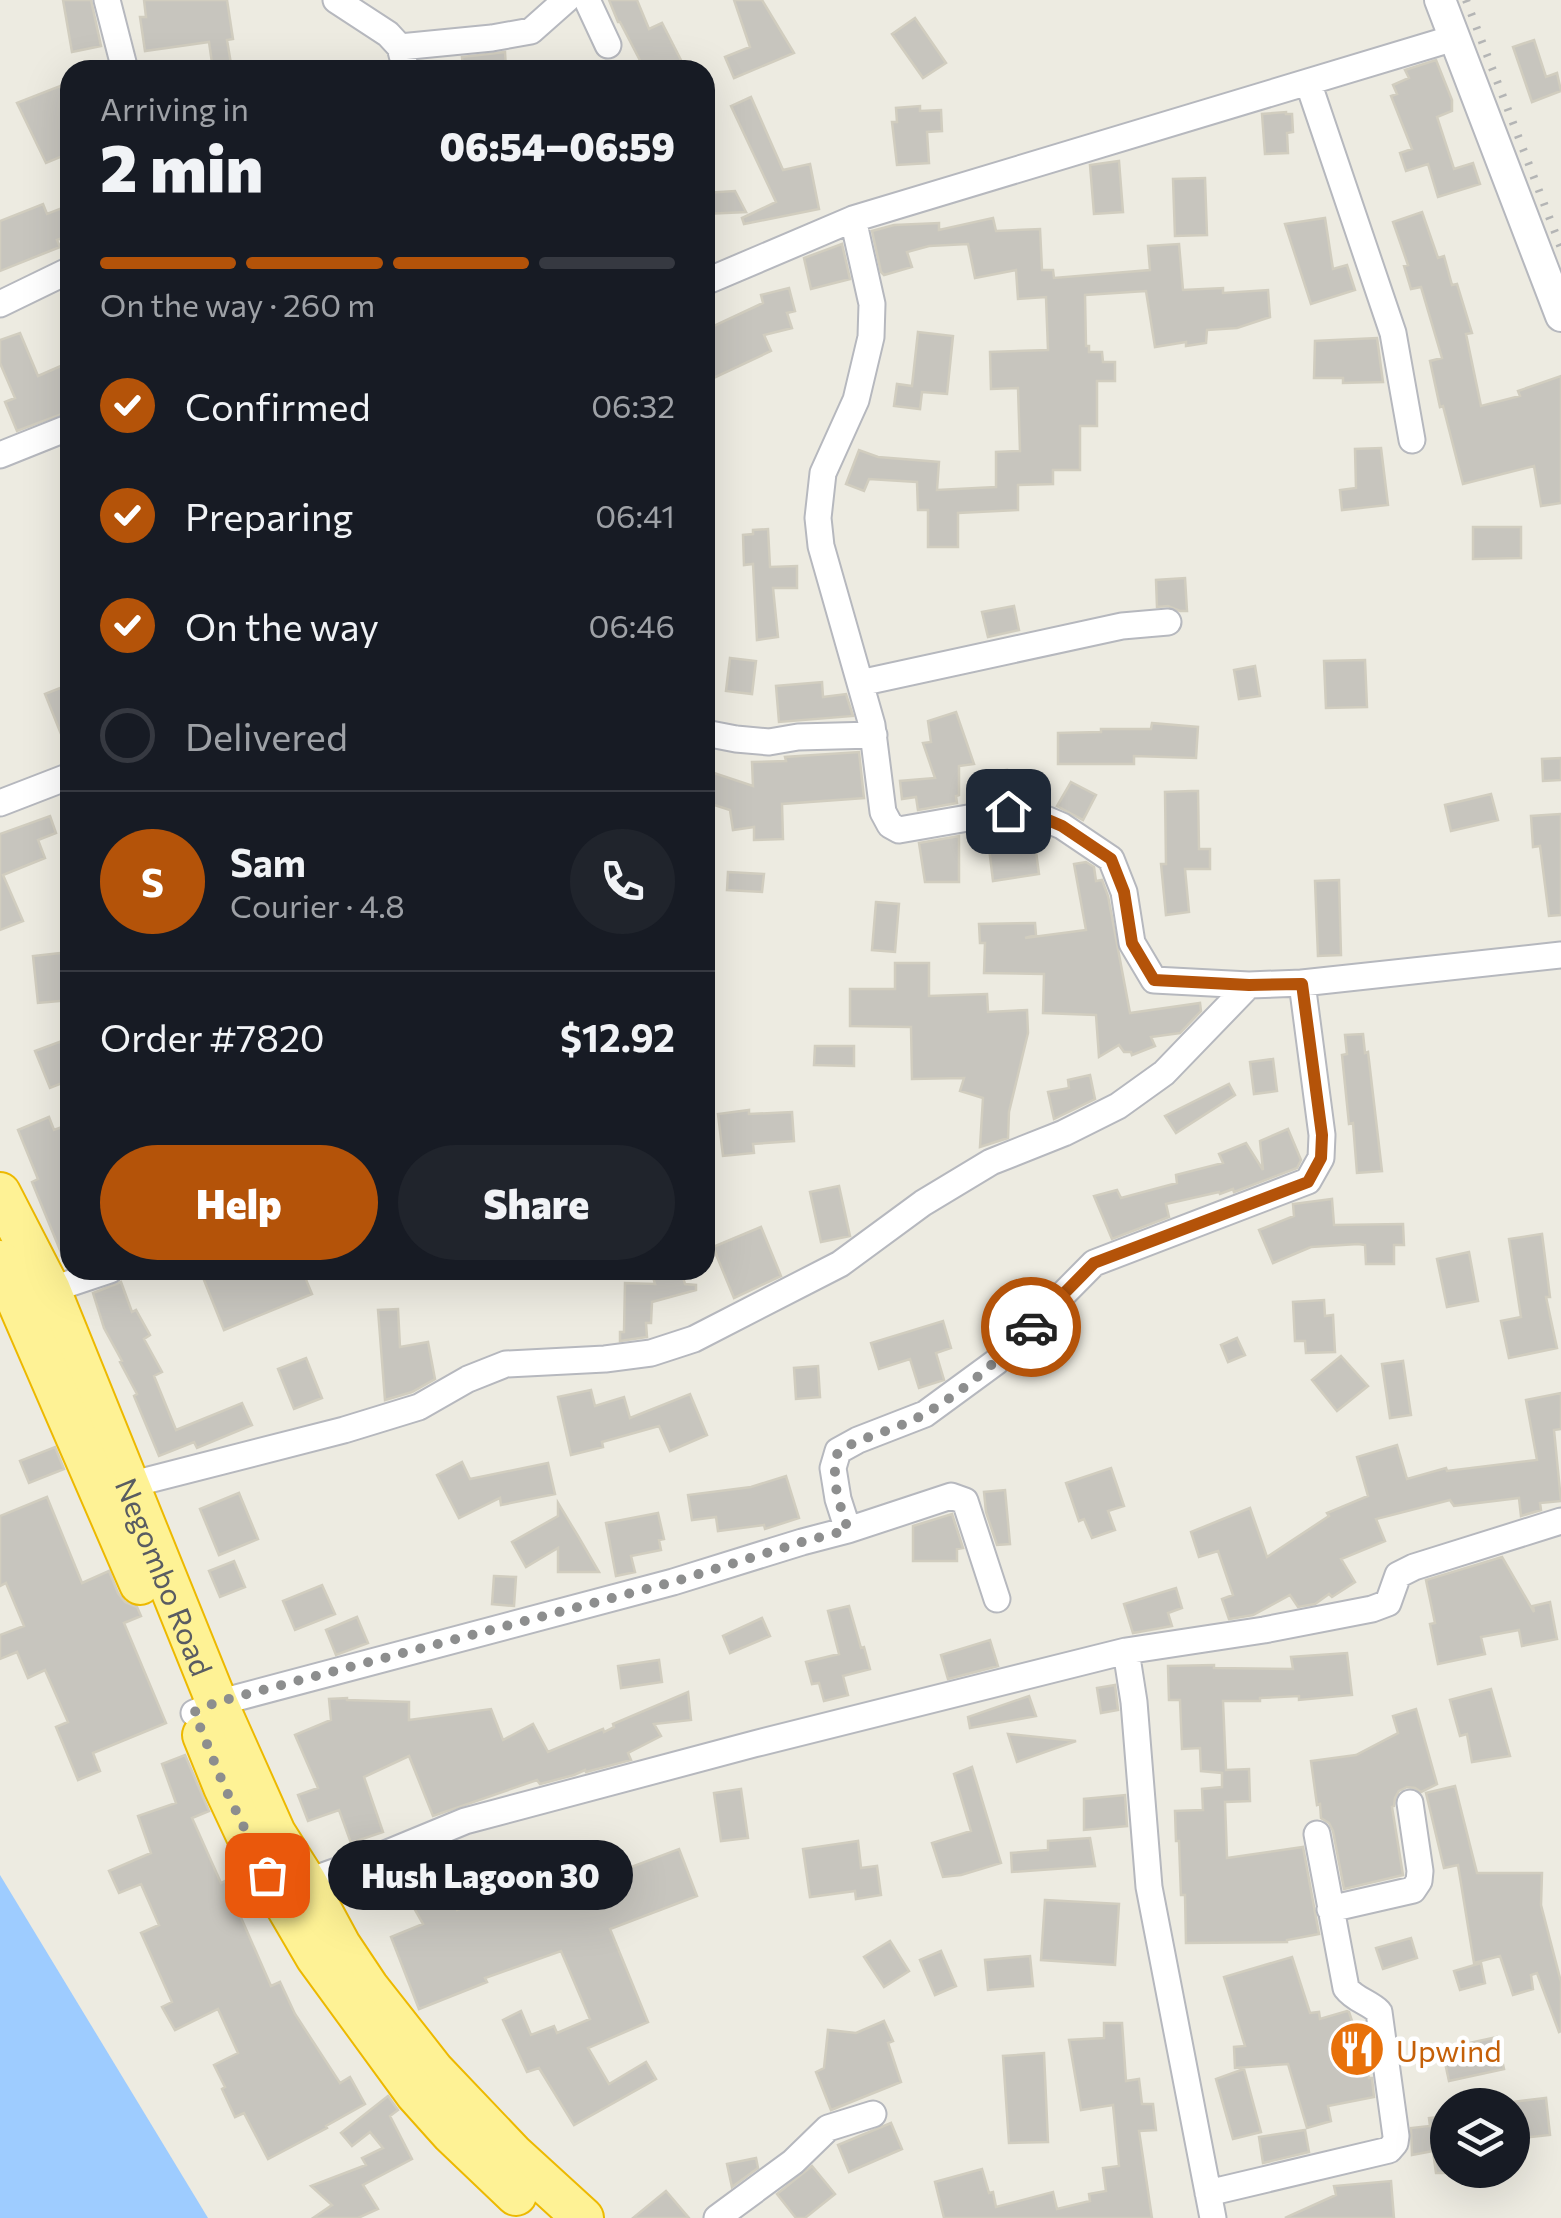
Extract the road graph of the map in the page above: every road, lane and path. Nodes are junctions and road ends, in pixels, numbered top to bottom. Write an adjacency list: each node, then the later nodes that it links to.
1 (107, 0): 9 (street)
2 (336, 0): 8 (street)
3 (566, 0): 8 (street)
4 (587, 0): 7 (street)
5 (1440, 0): 6 (street)
6 (1454, 38): 10 (street); 15 (street)
7 (608, 45)
8 (403, 58)
9 (122, 60)
10 (1308, 82): 11 (street); 17 (street)
11 (853, 218): 13 (street); 20 (street)
12 (60, 275): 14 (street)
13 (715, 278)
14 (0, 304)
15 (1561, 316)
16 (60, 431): 18 (street)
17 (1412, 440)
18 (0, 455)
19 (1168, 622): 20 (street)
20 (860, 682): 22 (street)
21 (715, 735): 22 (street)
22 (874, 735): 27 (street)
23 (60, 780): 24 (street)
24 (0, 804)
25 (1561, 955): 26 (street)
26 (1302, 984): 27 (street); 34 (street)
27 (1249, 985): 32 (street)
28 (0, 1193): 31 (highway, Negombo Road)
29 (0, 1261): 32 (highway, Negombo Road)
30 (80, 1280): 31 (street)
31 (50, 1290): 32 (highway, Negombo Road)
32 (116, 1491): 37 (highway, Negombo Road)
33 (1561, 1521): 36 (street)
34 (848, 1530): 35 (street); 37 (street)
35 (998, 1598)
36 (1126, 1651): 40 (street); 43 (street)
37 (205, 1708): 40 (highway, Negombo Road); 44 (highway, Negombo Road)
38 (1410, 1803): 41 (street)
39 (1318, 1834): 41 (street)
40 (306, 1882): 45 (highway, Negombo Road)
41 (1330, 1908): 43 (street)
42 (873, 2114): 46 (street)
43 (1211, 2205)
44 (541, 2218)
45 (583, 2218)
46 (716, 2218)

